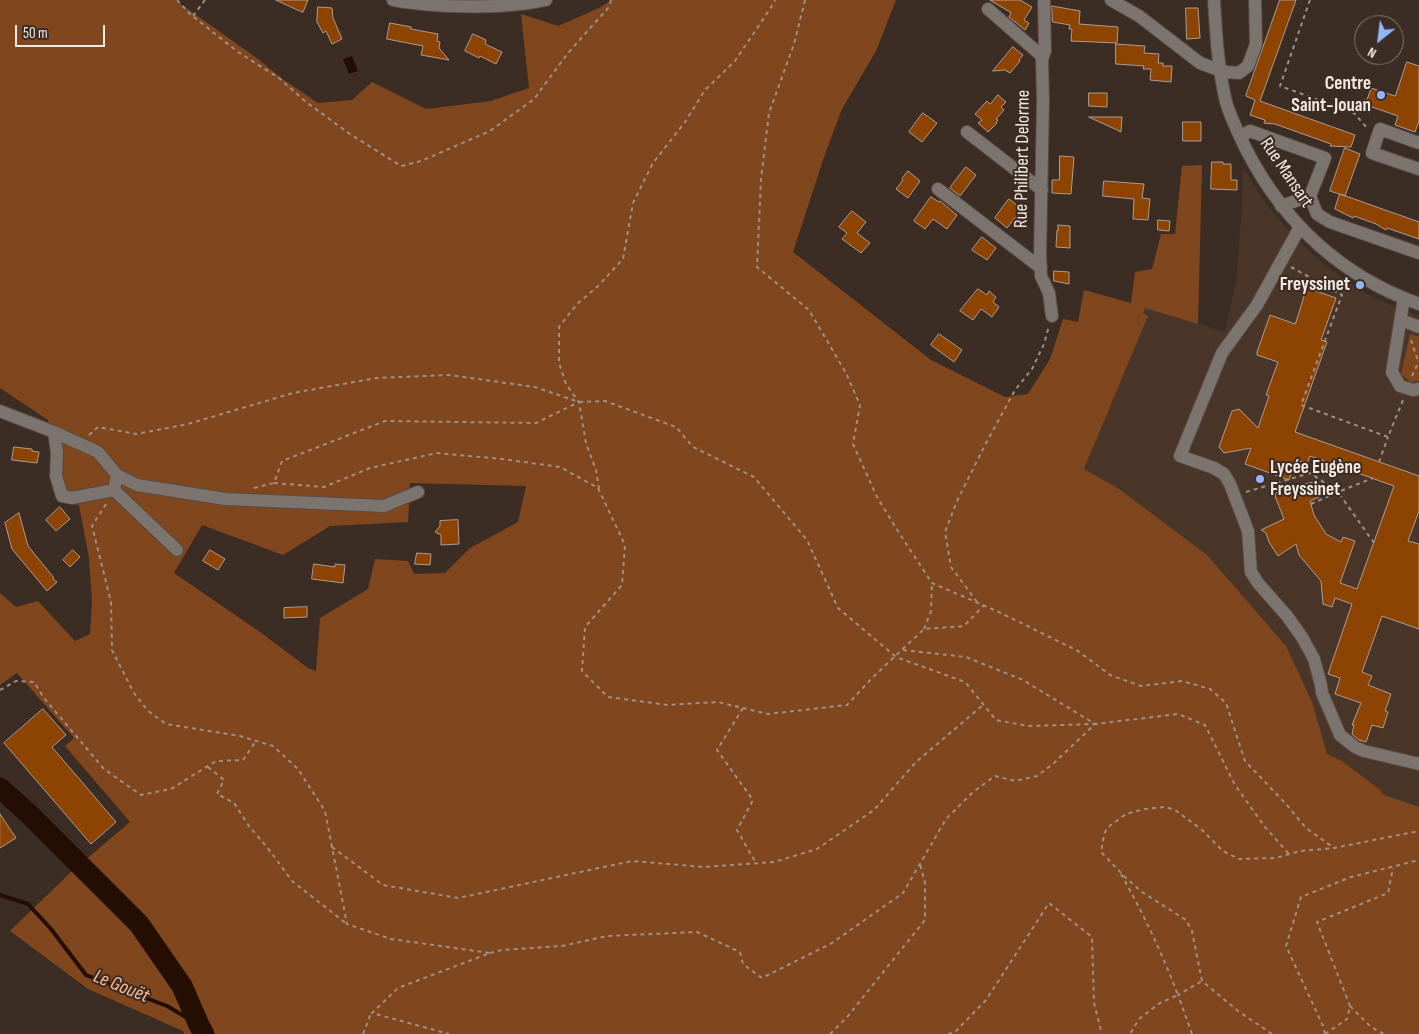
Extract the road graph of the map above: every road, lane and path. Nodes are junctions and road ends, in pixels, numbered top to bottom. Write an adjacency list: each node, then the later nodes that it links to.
1 (177, 0): 14 (path)
2 (206, 0): 14 (path)
3 (394, 0): 4 (street)
4 (546, 0)
5 (611, 0): 14 (path)
6 (775, 0): 37 (path)
7 (805, 0): 56 (path)
8 (1044, 0): 15 (street, Rue Philibert Delorme)
9 (1111, 0): 16 (street)
10 (1214, 0): 16 (street, Rue Mansart)
11 (1255, 0): 16 (street)
12 (1310, 0): 19 (path)
13 (988, 10): 15 (street)
14 (193, 16)
15 (1043, 57): 23 (street, Rue Philibert Delorme)
16 (1219, 70): 18 (street, Rue Mansart)
17 (967, 132): 23 (street)
18 (1240, 137): 24 (street); 25 (street, Rue Mansart)
19 (1376, 140): 20 (street); 21 (street)
20 (1419, 143)
21 (1419, 170)
22 (938, 189): 29 (street)
23 (1042, 190): 29 (street, Rue Philibert Delorme)
24 (1310, 196): 25 (street); 27 (street)
25 (1281, 206): 26 (street, Rue Mansart)
26 (1300, 227): 28 (street); 30 (street, Rue Mansart)
27 (1419, 252)
28 (1281, 262): 41 (path); 52 (street)
29 (1041, 268): 32 (street, Rue Philibert Delorme)
30 (1404, 298): 31 (street, Rue Mansart); 33 (street)
31 (1419, 304)
32 (1052, 316): 57 (path)
33 (1401, 320): 34 (street); 36 (street)
34 (1417, 326): 35 (path)
35 (1418, 361)
36 (1419, 388)
37 (579, 402): 42 (path); 46 (path); 49 (path); 61 (path)
38 (1400, 406): 41 (path)
39 (0, 411): 40 (street)
40 (54, 432): 42 (street); 48 (street)
41 (1388, 437): 43 (path)
42 (80, 444): 44 (street)
43 (1380, 462)
44 (117, 475): 48 (street); 50 (street)
45 (1373, 478): 51 (path)
46 (274, 483): 47 (path); 49 (path)
47 (249, 489)
48 (114, 490): 55 (street); 66 (path)
49 (600, 491): 64 (path)
50 (418, 492)
51 (1338, 492): 52 (path); 53 (path); 54 (path)
52 (1234, 495): 67 (street)
53 (1311, 504)
54 (1374, 543)
55 (177, 550)
56 (932, 583): 57 (path); 59 (path)
57 (978, 603): 58 (path)
58 (984, 605): 59 (path); 71 (path)
59 (924, 629): 60 (path)
60 (903, 650): 61 (path); 65 (path)
61 (896, 657): 63 (path); 64 (path)
62 (0, 690): 68 (path)
63 (984, 705): 65 (path); 74 (path)
64 (743, 708): 74 (path)
65 (1095, 724): 72 (path); 75 (path)
66 (256, 741): 68 (path); 70 (path)
67 (1419, 764)
68 (208, 766): 78 (path)
69 (1419, 831): 71 (path)
70 (332, 847): 74 (path); 78 (path)
71 (1334, 848): 72 (path)
72 (1288, 854): 77 (path)
73 (1419, 860): 76 (path)
74 (756, 863)
75 (920, 864): 79 (path); 86 (path)
76 (1393, 866): 82 (path); 92 (path)
77 (1118, 870): 80 (path); 81 (path)
78 (347, 924): 79 (path)
79 (490, 953): 83 (path)
80 (1202, 981): 81 (path); 91 (path)
81 (1178, 995): 89 (path); 90 (path)
82 (1350, 1006): 92 (path); 93 (path)
83 (372, 1013): 84 (path); 85 (path)
84 (363, 1034)
85 (449, 1034)
86 (830, 1034)
87 (948, 1034): 88 (path)
88 (1102, 1034)
89 (1130, 1034)
90 (1192, 1034)
91 (1272, 1034)
92 (1325, 1034)
93 (1384, 1034)

